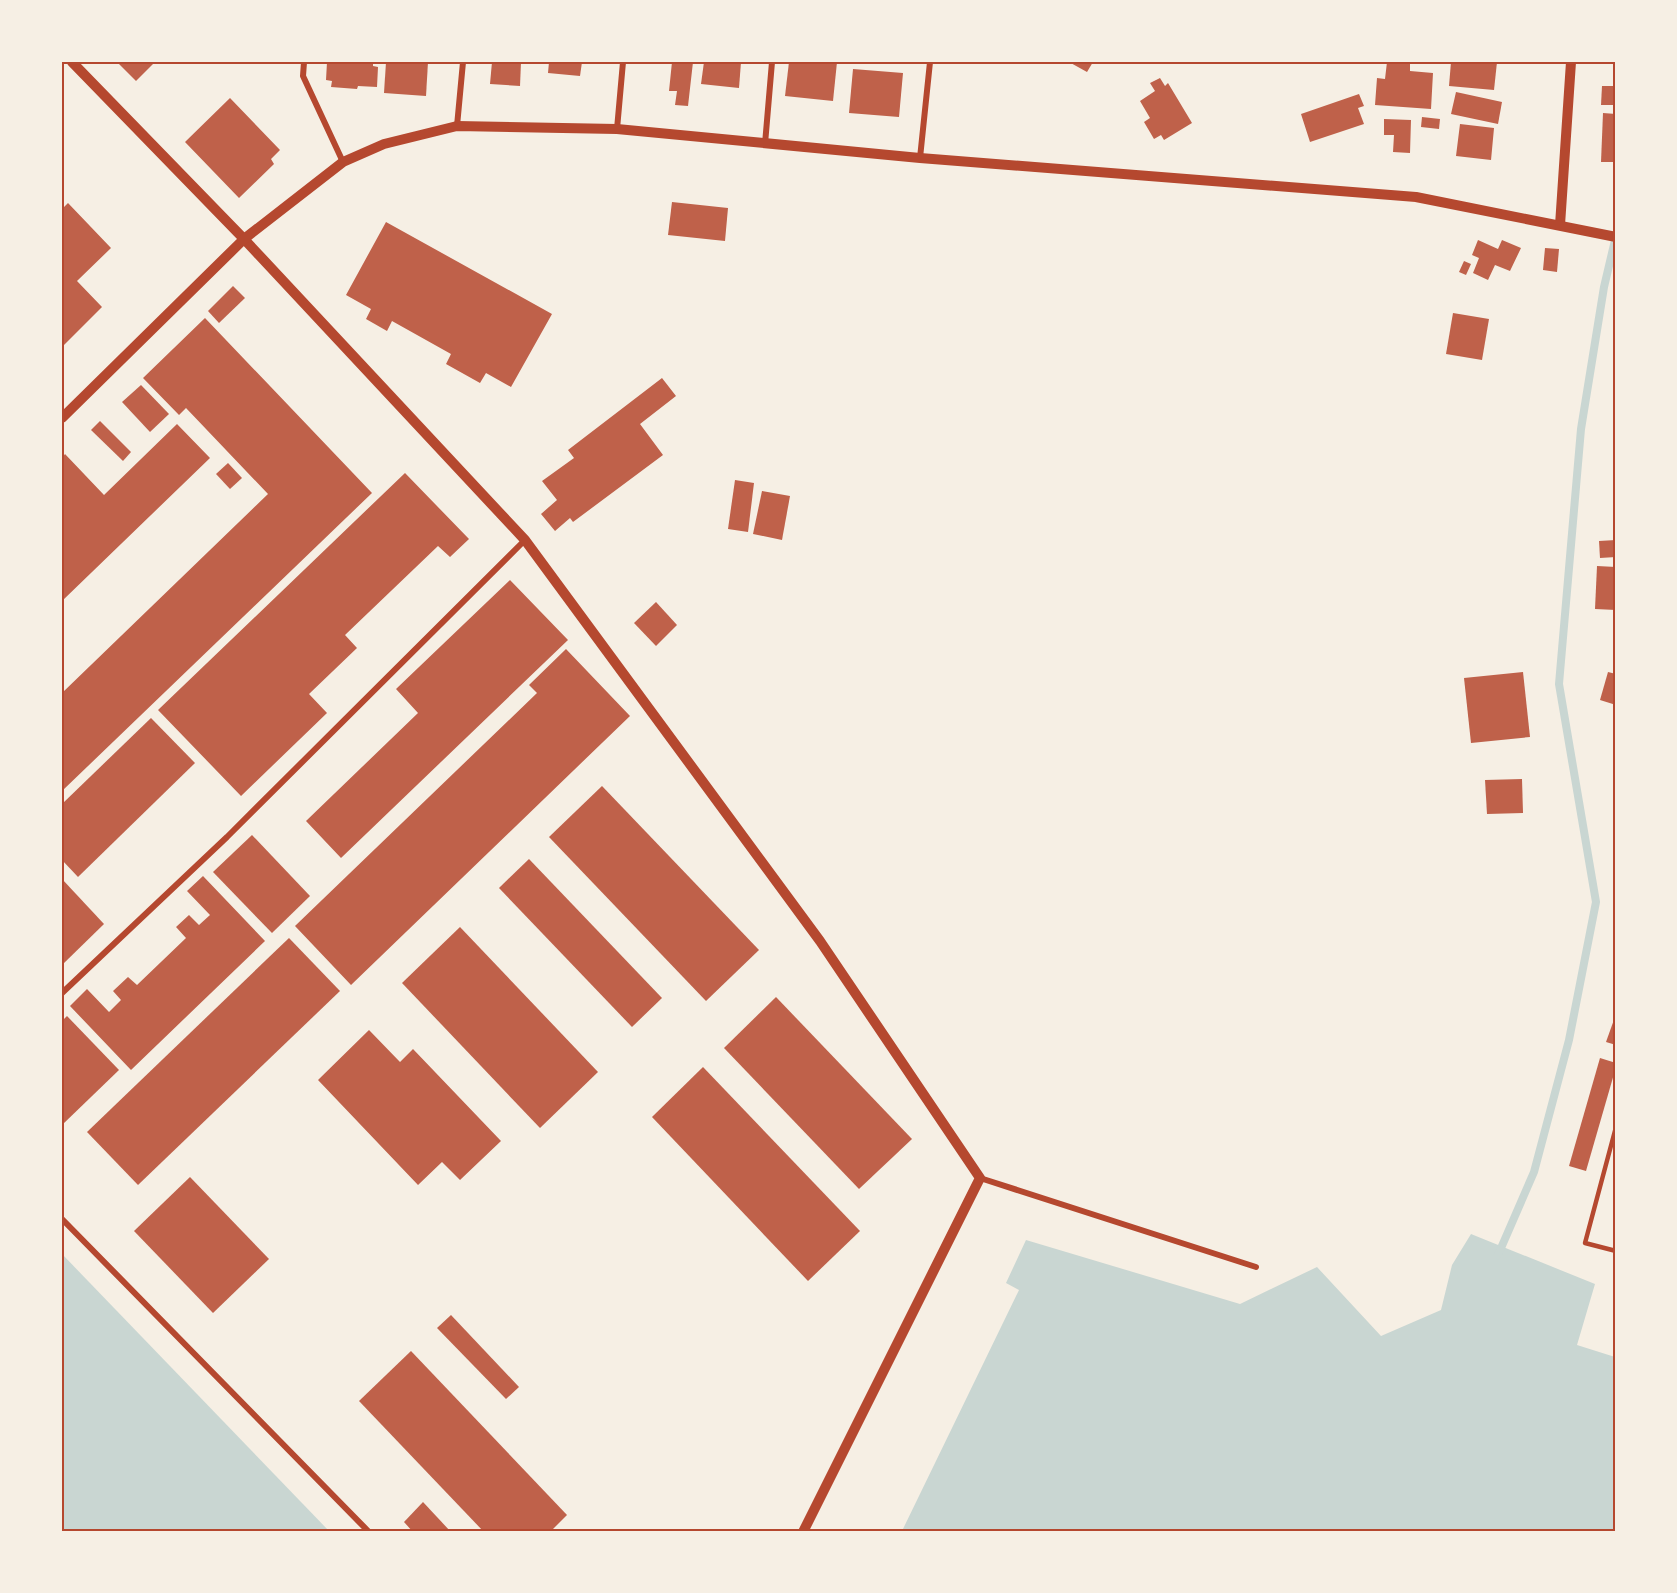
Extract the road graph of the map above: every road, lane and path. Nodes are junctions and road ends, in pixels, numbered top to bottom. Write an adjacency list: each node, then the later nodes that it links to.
1 (72, 62): 15 (street)
2 (304, 62): 12 (street)
3 (463, 62): 8 (street)
4 (623, 62): 9 (street)
5 (772, 62): 10 (street)
6 (930, 62): 11 (street)
7 (1571, 62): 13 (street)
8 (457, 126): 9 (street); 12 (street)
9 (617, 129): 10 (street)
10 (765, 144): 11 (street)
11 (920, 158): 13 (street)
12 (343, 162): 15 (street)
13 (1560, 225): 14 (street)
14 (1616, 237)
15 (244, 239): 16 (street); 17 (street)
16 (62, 418)
17 (525, 540): 18 (street); 20 (street)
18 (62, 993)
19 (1616, 1127): 22 (lane)
20 (980, 1178): 23 (street); 25 (street)
21 (62, 1219): 24 (street)
22 (1616, 1251)
23 (1256, 1267)
24 (369, 1532)
25 (803, 1532)

